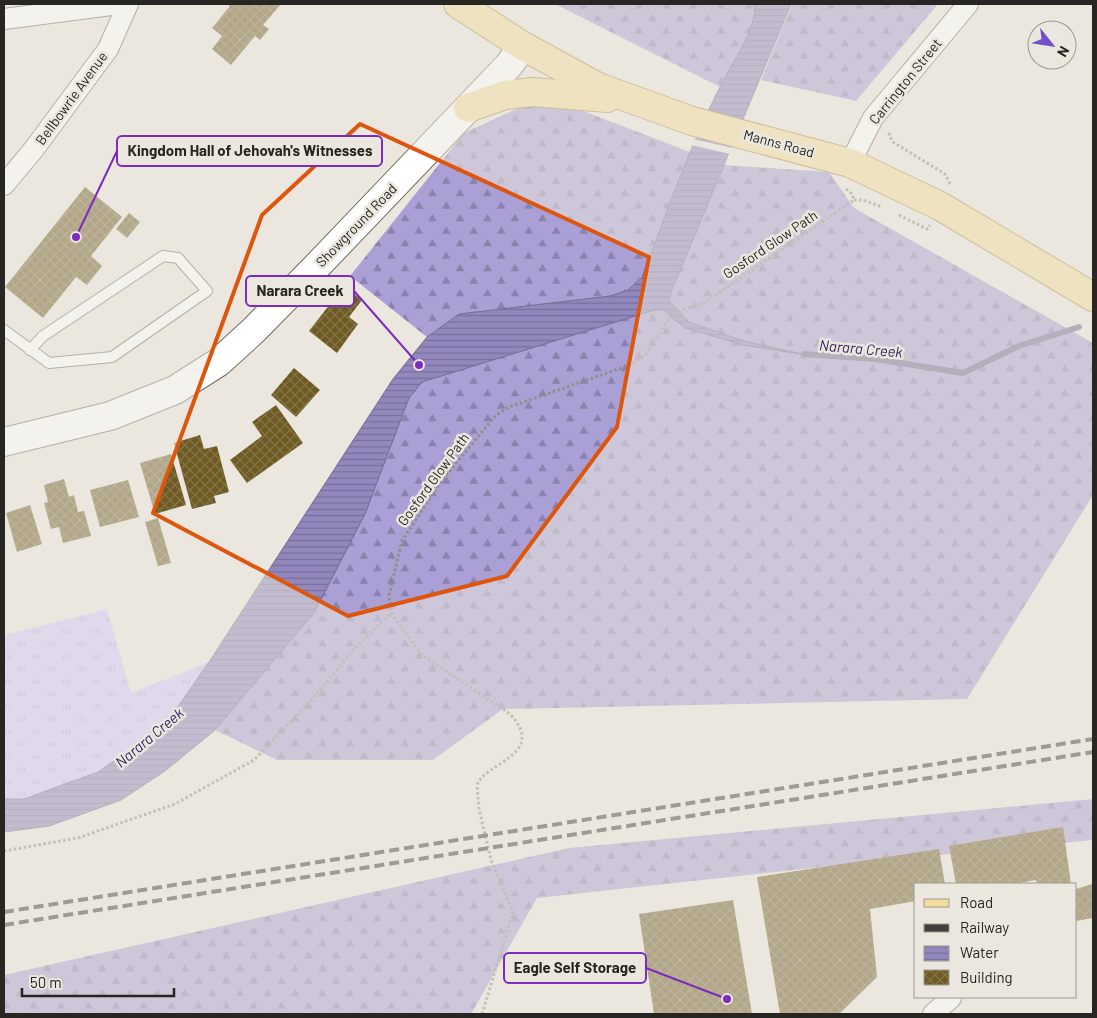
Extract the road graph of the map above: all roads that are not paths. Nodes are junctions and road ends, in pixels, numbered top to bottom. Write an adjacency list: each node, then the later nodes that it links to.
1 (118, 4): 5 (street)
2 (128, 4): 10 (street, Bellbowrie Avenue)
3 (458, 4): 6 (main road, Manns Road)
4 (968, 4): 9 (street, Carrington Street)
5 (4, 19)
6 (523, 46): 7 (main road, Manns Road); 8 (street, Showground Road)
7 (638, 102): 8 (main road); 9 (main road, Manns Road)
8 (468, 108): 14 (street, Showground Road)
9 (850, 163): 11 (main road, Manns Road)
10 (4, 185)
11 (1093, 297)
12 (4, 330): 13 (lane)
13 (30, 350): 13 (lane)
14 (4, 442)
15 (950, 998): 16 (street)
16 (933, 1014)

